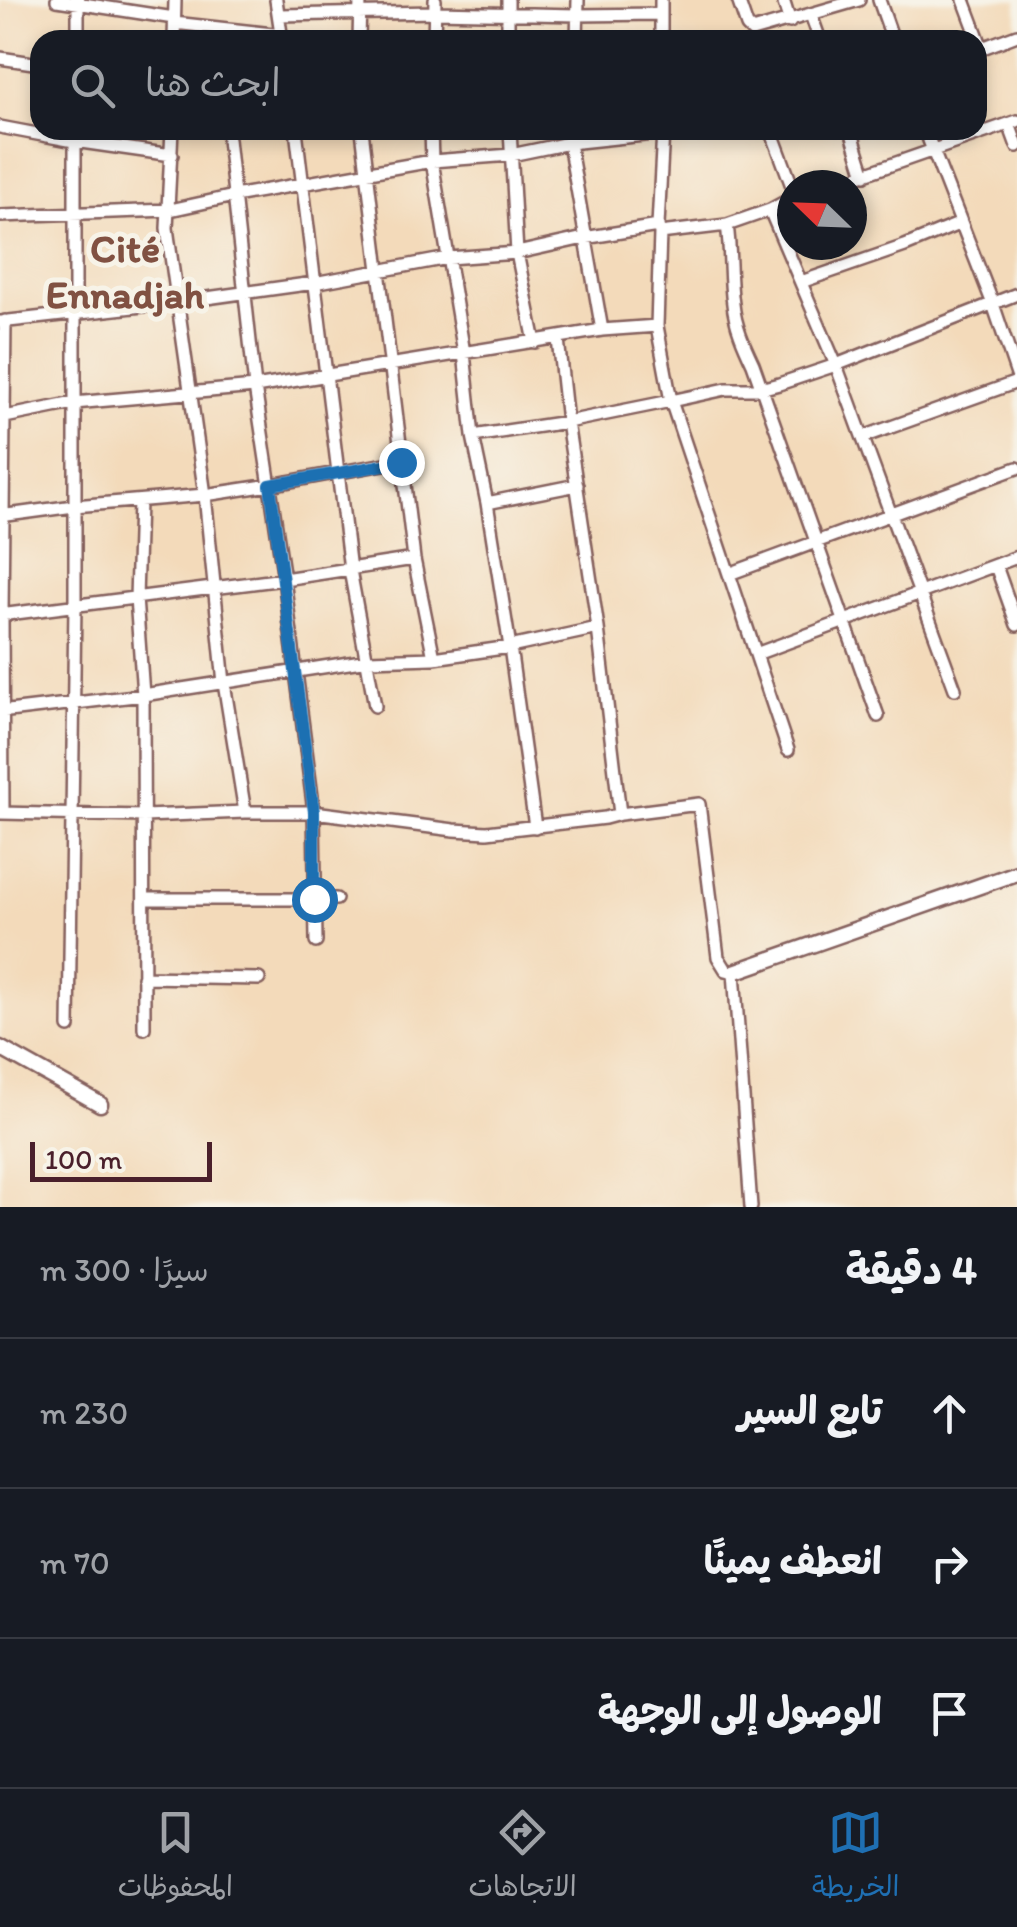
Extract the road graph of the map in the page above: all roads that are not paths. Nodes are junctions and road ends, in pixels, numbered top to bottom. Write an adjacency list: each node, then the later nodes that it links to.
1 (57, 0): 12 (street)
2 (174, 0): 20 (street)
3 (276, 0): 15 (street)
4 (360, 0): 17 (street)
5 (508, 0): 16 (street)
6 (578, 0): 18 (street)
7 (738, 0): 29 (street)
8 (783, 0): 21 (street)
9 (859, 0): 19 (street)
10 (879, 0): 32 (street)
11 (964, 0): 33 (street)
12 (78, 2): 20 (street); 22 (street)
13 (435, 6): 16 (street); 17 (street)
14 (661, 7): 18 (street)
15 (278, 14): 17 (street); 25 (street)
16 (507, 14): 18 (street); 27 (street)
17 (360, 15): 26 (street)
18 (577, 16): 28 (street)
19 (811, 16): 21 (street); 31 (street)
20 (174, 20): 23 (street); 24 (street)
21 (790, 22): 30 (street)
22 (78, 30)
23 (174, 30)
24 (204, 30)
25 (281, 30)
26 (359, 30)
27 (508, 30)
28 (577, 30)
29 (751, 30)
30 (756, 30)
31 (816, 30)
32 (890, 30)
33 (973, 30)
34 (1017, 35): 35 (street)
35 (987, 46)
36 (0, 58): 37 (street)
37 (30, 62)
38 (1013, 122): 41 (street); 57 (street)
39 (0, 127): 40 (street)
40 (30, 131)
41 (987, 131)
42 (75, 140): 71 (street)
43 (94, 140): 60 (street)
44 (172, 140): 60 (street)
45 (228, 140): 67 (street)
46 (297, 140): 66 (street)
47 (363, 140): 64 (street)
48 (431, 140): 61 (street)
49 (510, 140): 59 (street)
50 (557, 140): 59 (street)
51 (571, 140): 76 (street)
52 (663, 140): 75 (street)
53 (775, 140): 62 (street)
54 (854, 140): 63 (street)
55 (929, 140): 58 (street)
56 (963, 140): 58 (street)
57 (1017, 146)
58 (933, 151): 65 (street); 73 (street)
59 (511, 154): 61 (street); 77 (street)
60 (172, 156): 69 (street)
61 (432, 161): 64 (street); 78 (street)
62 (786, 170)
63 (863, 170)
64 (367, 173): 66 (street); 79 (street)
65 (867, 174)
66 (303, 183): 67 (street); 81 (street)
67 (234, 196): 69 (street); 82 (street)
68 (777, 206): 70 (street)
69 (170, 210): 71 (street); 84 (street)
70 (770, 210): 74 (street); 80 (street)
71 (75, 214): 72 (street); 86 (street)
72 (0, 216)
73 (962, 223): 80 (street); 85 (street)
74 (727, 225): 75 (street); 98 (street)
75 (659, 230): 76 (street); 88 (street)
76 (584, 238): 77 (street); 89 (street)
77 (518, 253): 78 (street); 91 (street)
78 (448, 258): 79 (street); 92 (street)
79 (379, 271): 81 (street); 94 (street)
80 (801, 282): 93 (street)
81 (314, 283): 82 (street); 95 (street)
82 (244, 292): 84 (street); 97 (street)
83 (1017, 294): 85 (street)
84 (178, 302): 86 (street); 99 (street)
85 (993, 304): 93 (street); 96 (street)
86 (74, 312): 87 (street); 101 (street)
87 (3, 322): 102 (street)
88 (658, 326): 89 (street); 100 (street)
89 (602, 330): 90 (street)
90 (558, 338): 91 (street); 103 (street)
91 (535, 342): 92 (street)
92 (464, 353): 94 (street); 104 (street)
93 (836, 365): 98 (street); 105 (street)
94 (392, 366): 95 (street); 106 (street)
95 (326, 376): 97 (street); 108 (street)
96 (1017, 379): 105 (street)
97 (255, 386): 99 (street); 109 (street)
98 (760, 389): 100 (street); 117 (street)
99 (190, 393): 101 (street); 111 (street)
100 (671, 401): 103 (street); 122 (street)
101 (74, 404): 102 (street); 114 (street)
102 (2, 418): 116 (street)
103 (567, 422): 104 (street); 110 (street)
104 (472, 436): 113 (street)
105 (863, 437): 115 (street)
106 (401, 462): 108 (street); 119 (street)
107 (1017, 468): 115 (street)
108 (338, 473): 109 (street); 121 (street)
109 (270, 485): 111 (street); 123 (street)
110 (576, 485): 113 (street); 131 (street)
111 (204, 494): 112 (street); 124 (street)
112 (138, 502): 114 (street); 126 (street)
113 (487, 503): 132 (street)
114 (74, 506): 116 (street); 127 (street)
115 (893, 515): 117 (street); 125 (street)
116 (2, 516): 128 (street)
117 (815, 544): 122 (street); 129 (street)
118 (1017, 557): 120 (street)
119 (414, 559): 121 (street); 134 (street)
120 (996, 566): 125 (street); 130 (street)
121 (350, 570): 123 (street); 135 (street)
122 (729, 574): 133 (street)
123 (284, 579): 124 (street); 136 (street)
124 (214, 586): 126 (street); 137 (street)
125 (920, 593): 129 (street); 138 (street)
126 (136, 598): 127 (street); 139 (street)
127 (75, 604): 128 (street); 140 (street)
128 (1, 615): 142 (street)
129 (842, 621): 133 (street); 143 (street)
130 (1017, 625)
131 (598, 628): 132 (street); 148 (street)
132 (510, 647): 134 (street); 151 (street)
133 (756, 654): 144 (street)
134 (434, 658): 135 (street)
135 (368, 660): 136 (street); 141 (street)
136 (294, 671): 137 (street); 147 (street)
137 (224, 683): 139 (street); 146 (street)
138 (956, 690)
139 (143, 695): 140 (street); 150 (street)
140 (72, 703): 142 (street); 149 (street)
141 (375, 706)
142 (1, 712): 145 (street)
143 (878, 716)
144 (788, 750)
145 (2, 812): 149 (street)
146 (245, 812): 147 (street); 150 (street)
147 (314, 812): 151 (street); 153 (street)
148 (620, 814): 151 (street); 157 (street)
149 (71, 815): 150 (street); 160 (street)
150 (144, 816): 155 (street)
151 (536, 827)
152 (1017, 873): 157 (street)
153 (314, 899): 154 (street); 155 (street); 156 (street)
154 (336, 899)
155 (144, 900): 158 (street)
156 (316, 942)
157 (734, 972): 164 (street)
158 (143, 977): 159 (street); 161 (street)
159 (259, 979)
160 (69, 1027)
161 (144, 1028)
162 (0, 1048): 163 (street)
163 (100, 1104)
164 (751, 1207)

